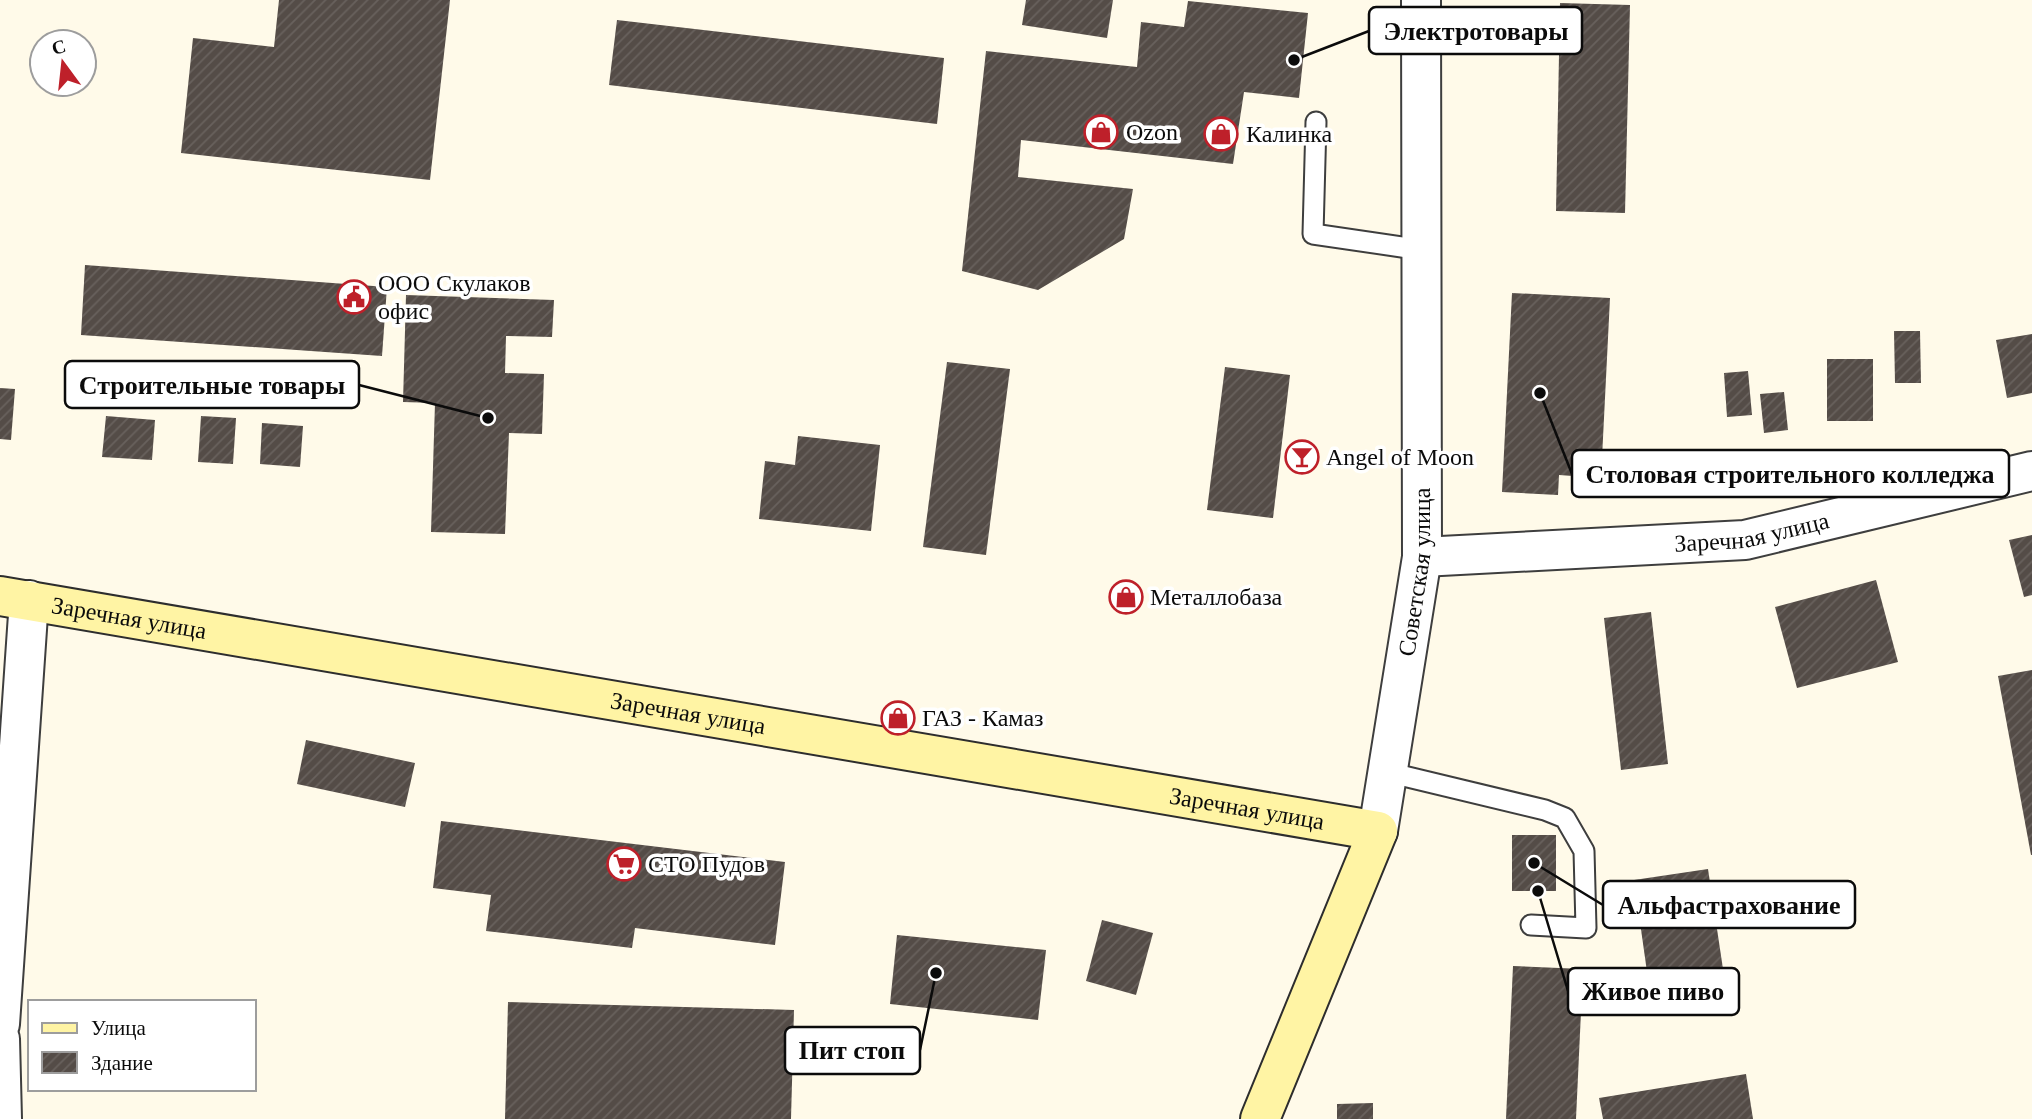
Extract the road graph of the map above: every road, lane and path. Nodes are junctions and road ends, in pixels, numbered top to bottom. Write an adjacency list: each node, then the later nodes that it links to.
1 (1421, 0): 3 (street, Советская улица)
2 (1316, 122): 3 (lane)
3 (1422, 250): 5 (street, Советская улица)
4 (2032, 471): 5 (street, Заречная улица)
5 (1422, 556): 7 (street, Советская улица)
6 (15, 598): 8 (main road, Заречная улица); 10 (street)
7 (1387, 772): 8 (street, Советская улица); 9 (lane)
8 (1378, 831): 13 (main road, Советская улица)
9 (1531, 925)
10 (0, 1024)
11 (0, 1039): 12 (street)
12 (2, 1119)
13 (1260, 1119)

